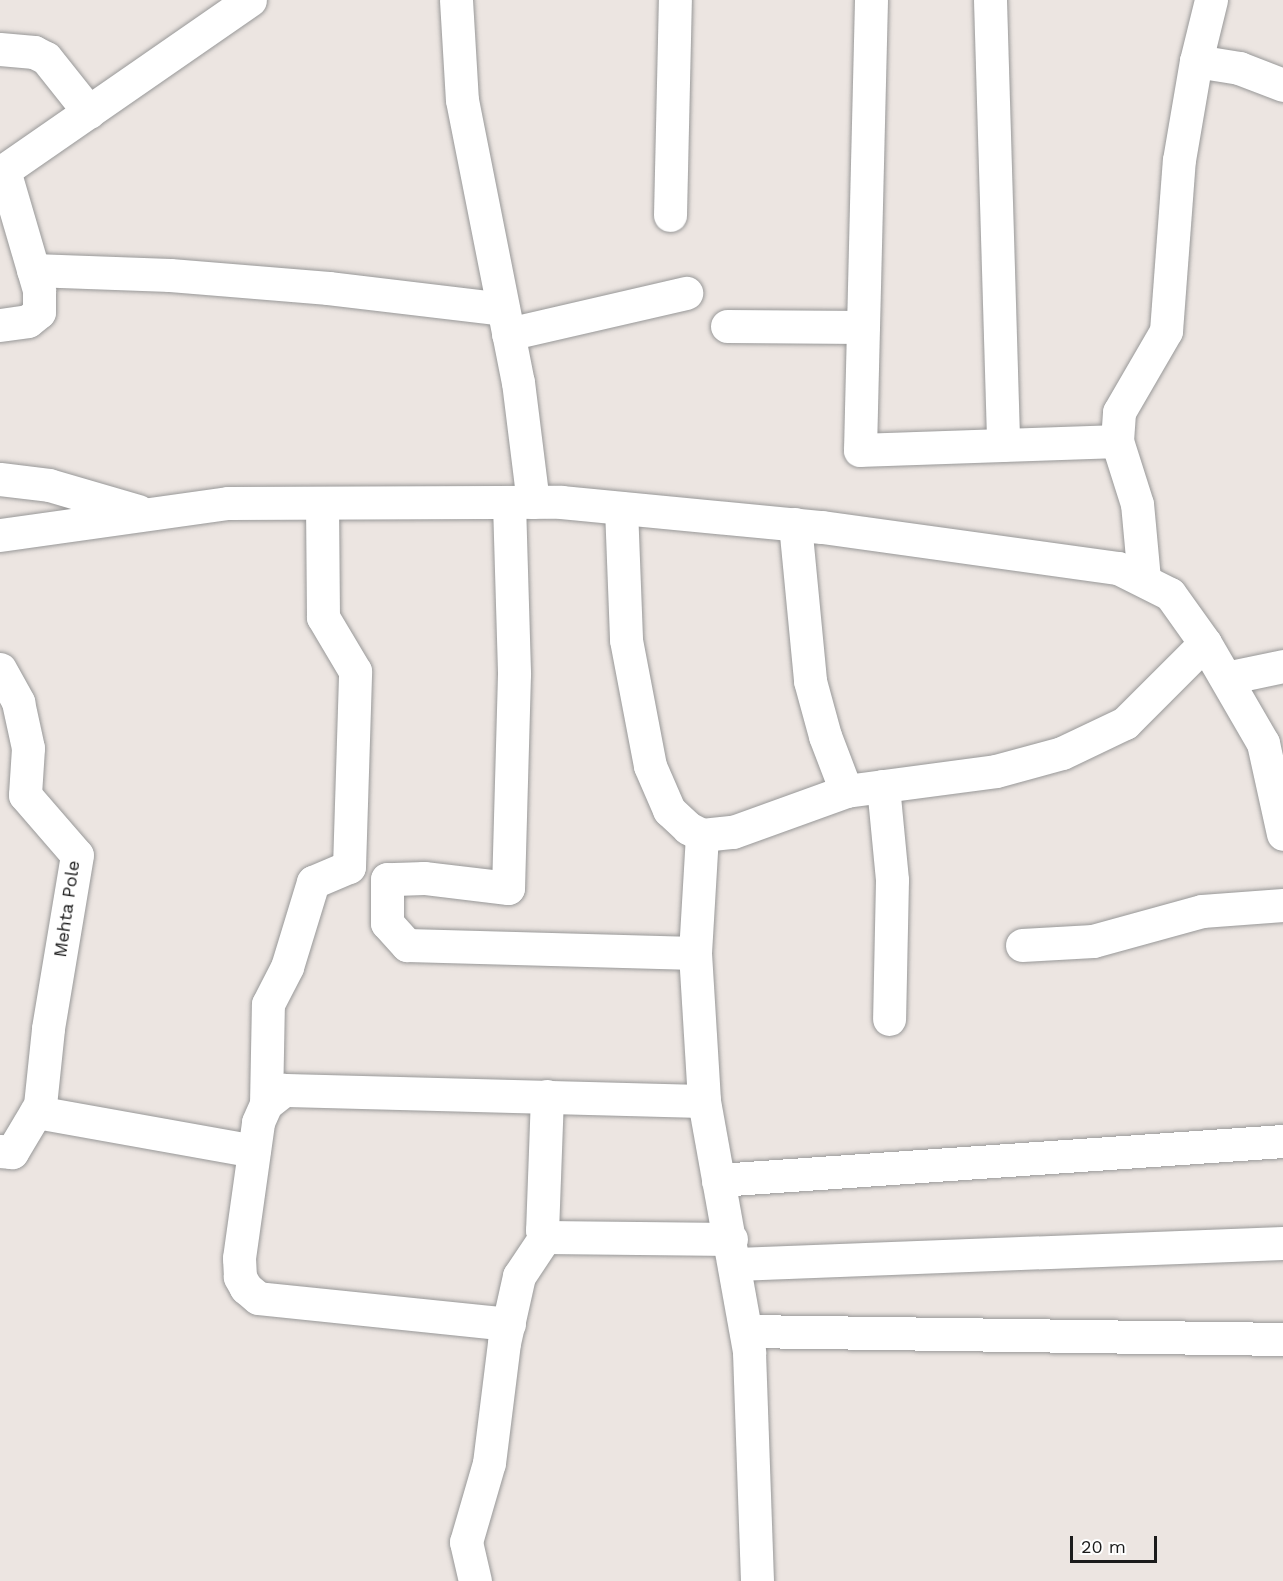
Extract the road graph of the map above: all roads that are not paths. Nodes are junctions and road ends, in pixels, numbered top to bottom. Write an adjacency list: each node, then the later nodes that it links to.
1 (250, 0): 10 (street)
2 (456, 0): 15 (street)
3 (675, 0): 12 (street)
4 (871, 0): 18 (street)
5 (990, 0): 20 (street)
6 (1211, 0): 8 (street)
7 (0, 49): 10 (street)
8 (1196, 62): 9 (street); 19 (street)
9 (1283, 85)
10 (89, 112): 11 (street)
11 (2, 172): 13 (street)
12 (670, 215)
13 (33, 270): 15 (street); 16 (street)
14 (686, 293): 15 (street)
15 (506, 321): 23 (street)
16 (0, 325)
17 (727, 326): 18 (street)
18 (863, 327): 20 (street)
19 (1117, 441): 20 (street); 28 (street)
20 (1003, 445)
21 (0, 479): 25 (street)
22 (322, 503): 23 (street); 25 (street); 43 (street)
23 (521, 503): 24 (street); 39 (street)
24 (621, 508): 26 (street); 36 (street)
25 (149, 514): 27 (street)
26 (795, 524): 28 (street); 34 (street)
27 (0, 535)
28 (1144, 579): 29 (street)
29 (1205, 643): 32 (street); 33 (street)
30 (1283, 666): 32 (street)
31 (0, 669): 44 (street, Mehta Pole)
32 (1226, 678): 35 (street)
33 (883, 786): 34 (street); 40 (street)
34 (846, 791): 36 (street)
35 (1283, 834)
36 (702, 835): 39 (street)
37 (1283, 904): 38 (street)
38 (1022, 945)
39 (695, 953): 42 (street)
40 (890, 1019)
41 (547, 1096): 42 (street); 43 (street); 49 (street)
42 (704, 1101): 48 (street)
43 (266, 1104): 47 (street)
44 (36, 1112): 46 (street, Mehta Pole); 47 (street)
45 (1283, 1141): 48 (street)
46 (0, 1151)
47 (254, 1151): 52 (street)
48 (718, 1180): 51 (street)
49 (545, 1237): 51 (street); 52 (street)
50 (1283, 1242): 51 (street)
51 (733, 1251): 53 (street)
52 (509, 1324): 55 (street)
53 (746, 1330): 54 (street); 56 (street)
54 (1283, 1338)
55 (475, 1581)
56 (757, 1581)

